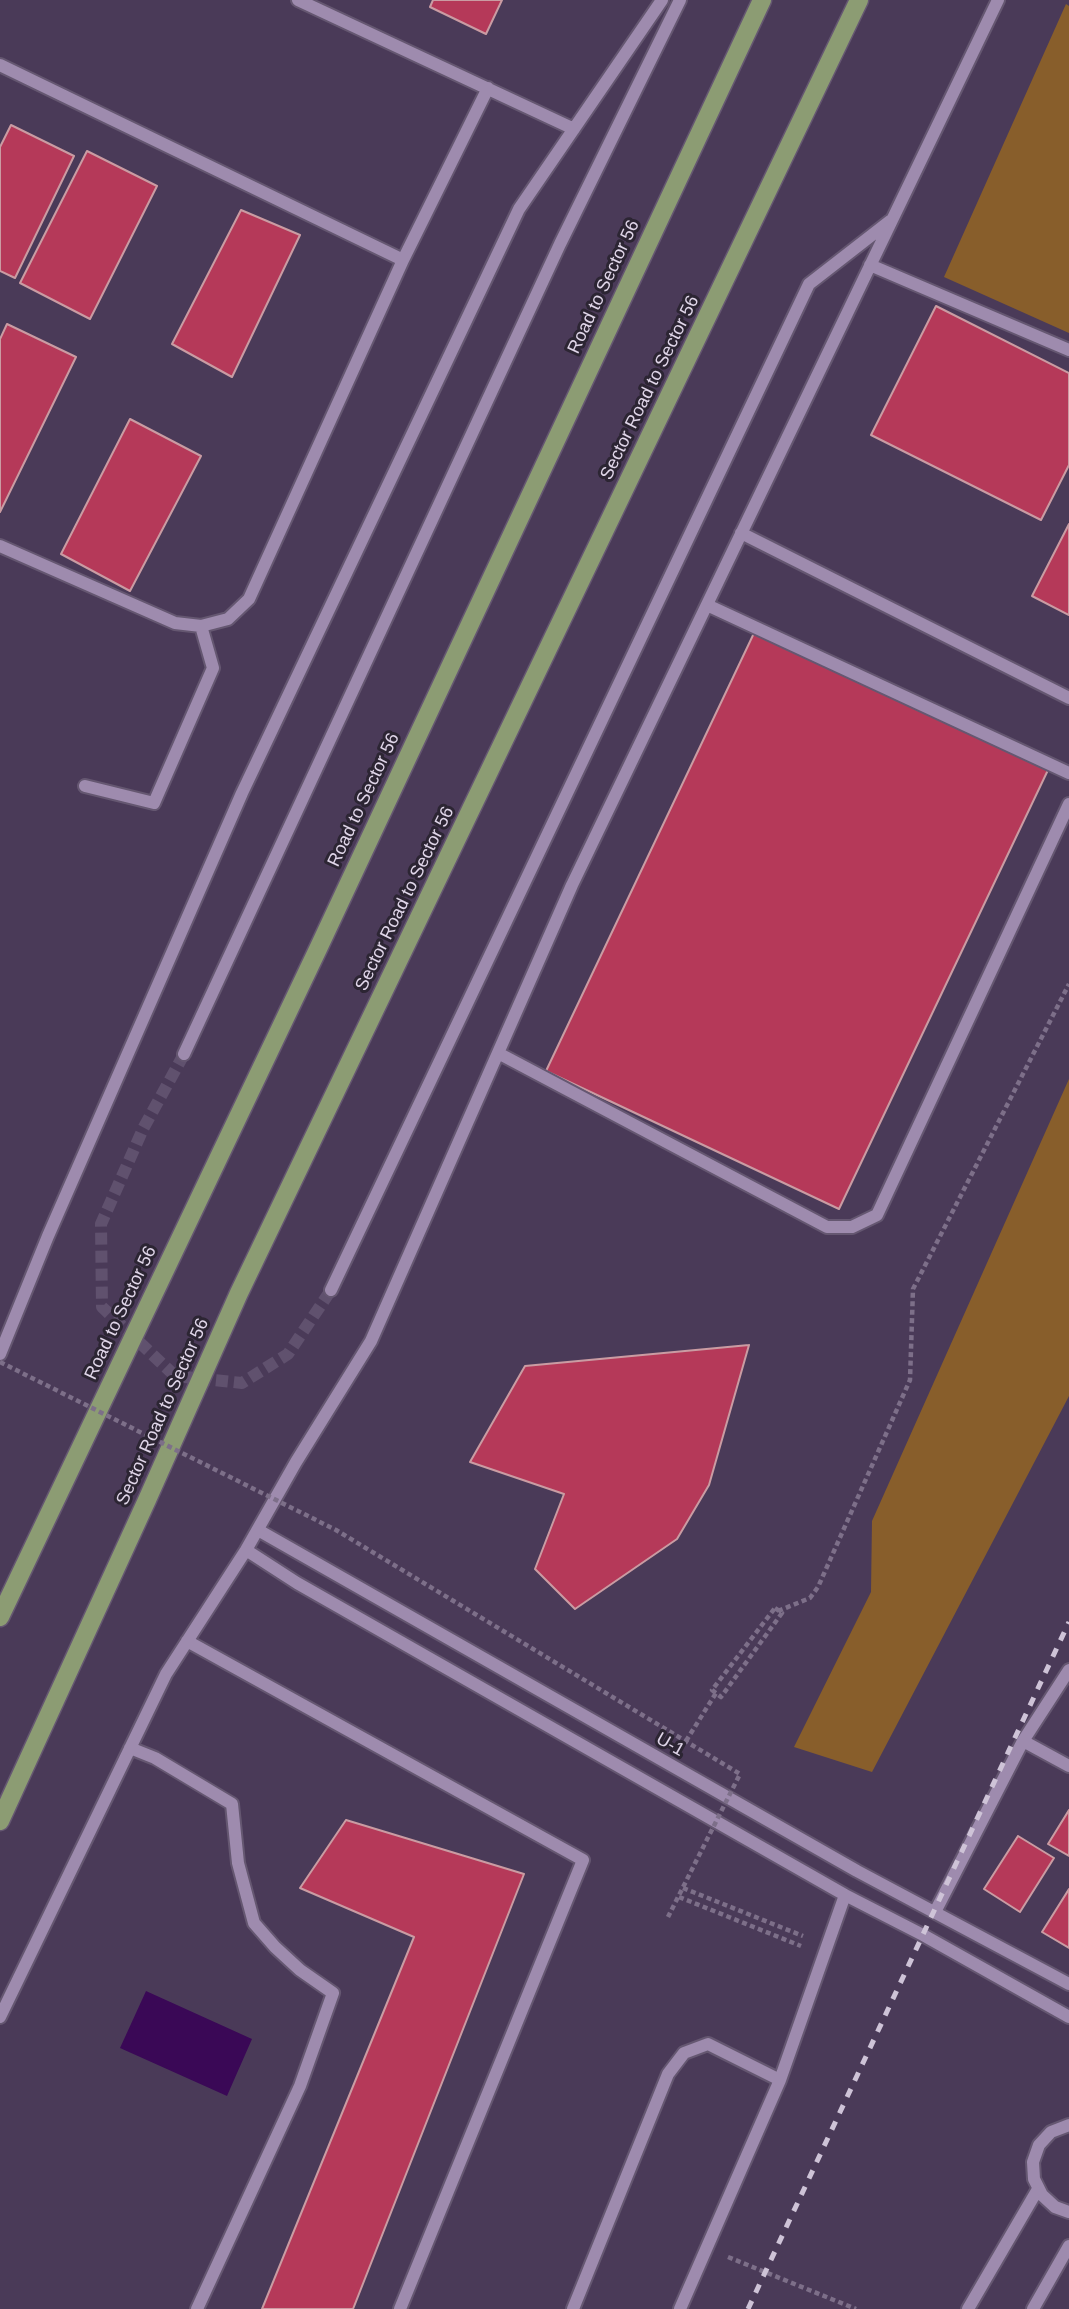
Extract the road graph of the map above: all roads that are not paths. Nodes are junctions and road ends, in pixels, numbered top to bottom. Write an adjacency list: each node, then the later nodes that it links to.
1 (298, 0): 8 (street)
2 (662, 0): 9 (street)
3 (680, 0): 23 (street)
4 (762, 0): 28 (main road, Road to Sector 56)
5 (859, 0): 34 (main road, Sector Road to Sector 56)
6 (998, 0): 10 (street)
7 (0, 65): 11 (street)
8 (488, 88): 9 (street); 11 (street)
9 (574, 129): 25 (street)
10 (893, 218): 12 (street); 24 (street)
11 (403, 260): 17 (street)
12 (870, 265): 13 (street); 14 (street)
13 (1069, 350)
14 (741, 533): 16 (street); 18 (street)
15 (0, 546): 17 (street)
16 (707, 605): 19 (street); 22 (street)
17 (201, 626): 20 (street)
18 (1069, 698)
19 (1069, 773)
20 (85, 786)
21 (1069, 804): 22 (street)
22 (498, 1053): 26 (street)
23 (184, 1054)
24 (331, 1290)
25 (0, 1354)
26 (258, 1530): 27 (street); 36 (street, U-1)
27 (246, 1550): 29 (street); 35 (street)
28 (0, 1617)
29 (187, 1641): 32 (street); 46 (street)
30 (1069, 1670): 31 (street)
31 (1023, 1741): 33 (street); 36 (street)
32 (130, 1748): 38 (street); 45 (street)
33 (1069, 1766)
34 (0, 1821)
35 (845, 1895): 39 (street); 40 (street)
36 (935, 1912): 37 (street, U-1)
37 (1069, 1984)
38 (0, 2017)
39 (1069, 2017)
40 (780, 2080): 47 (street); 48 (street)
41 (1069, 2124): 42 (street)
42 (1038, 2189): 43 (street); 49 (street)
43 (1069, 2212)
44 (1069, 2246): 50 (street)
45 (197, 2309)
46 (400, 2309)
47 (573, 2309)
48 (680, 2309)
49 (968, 2309)
50 (1033, 2309)

